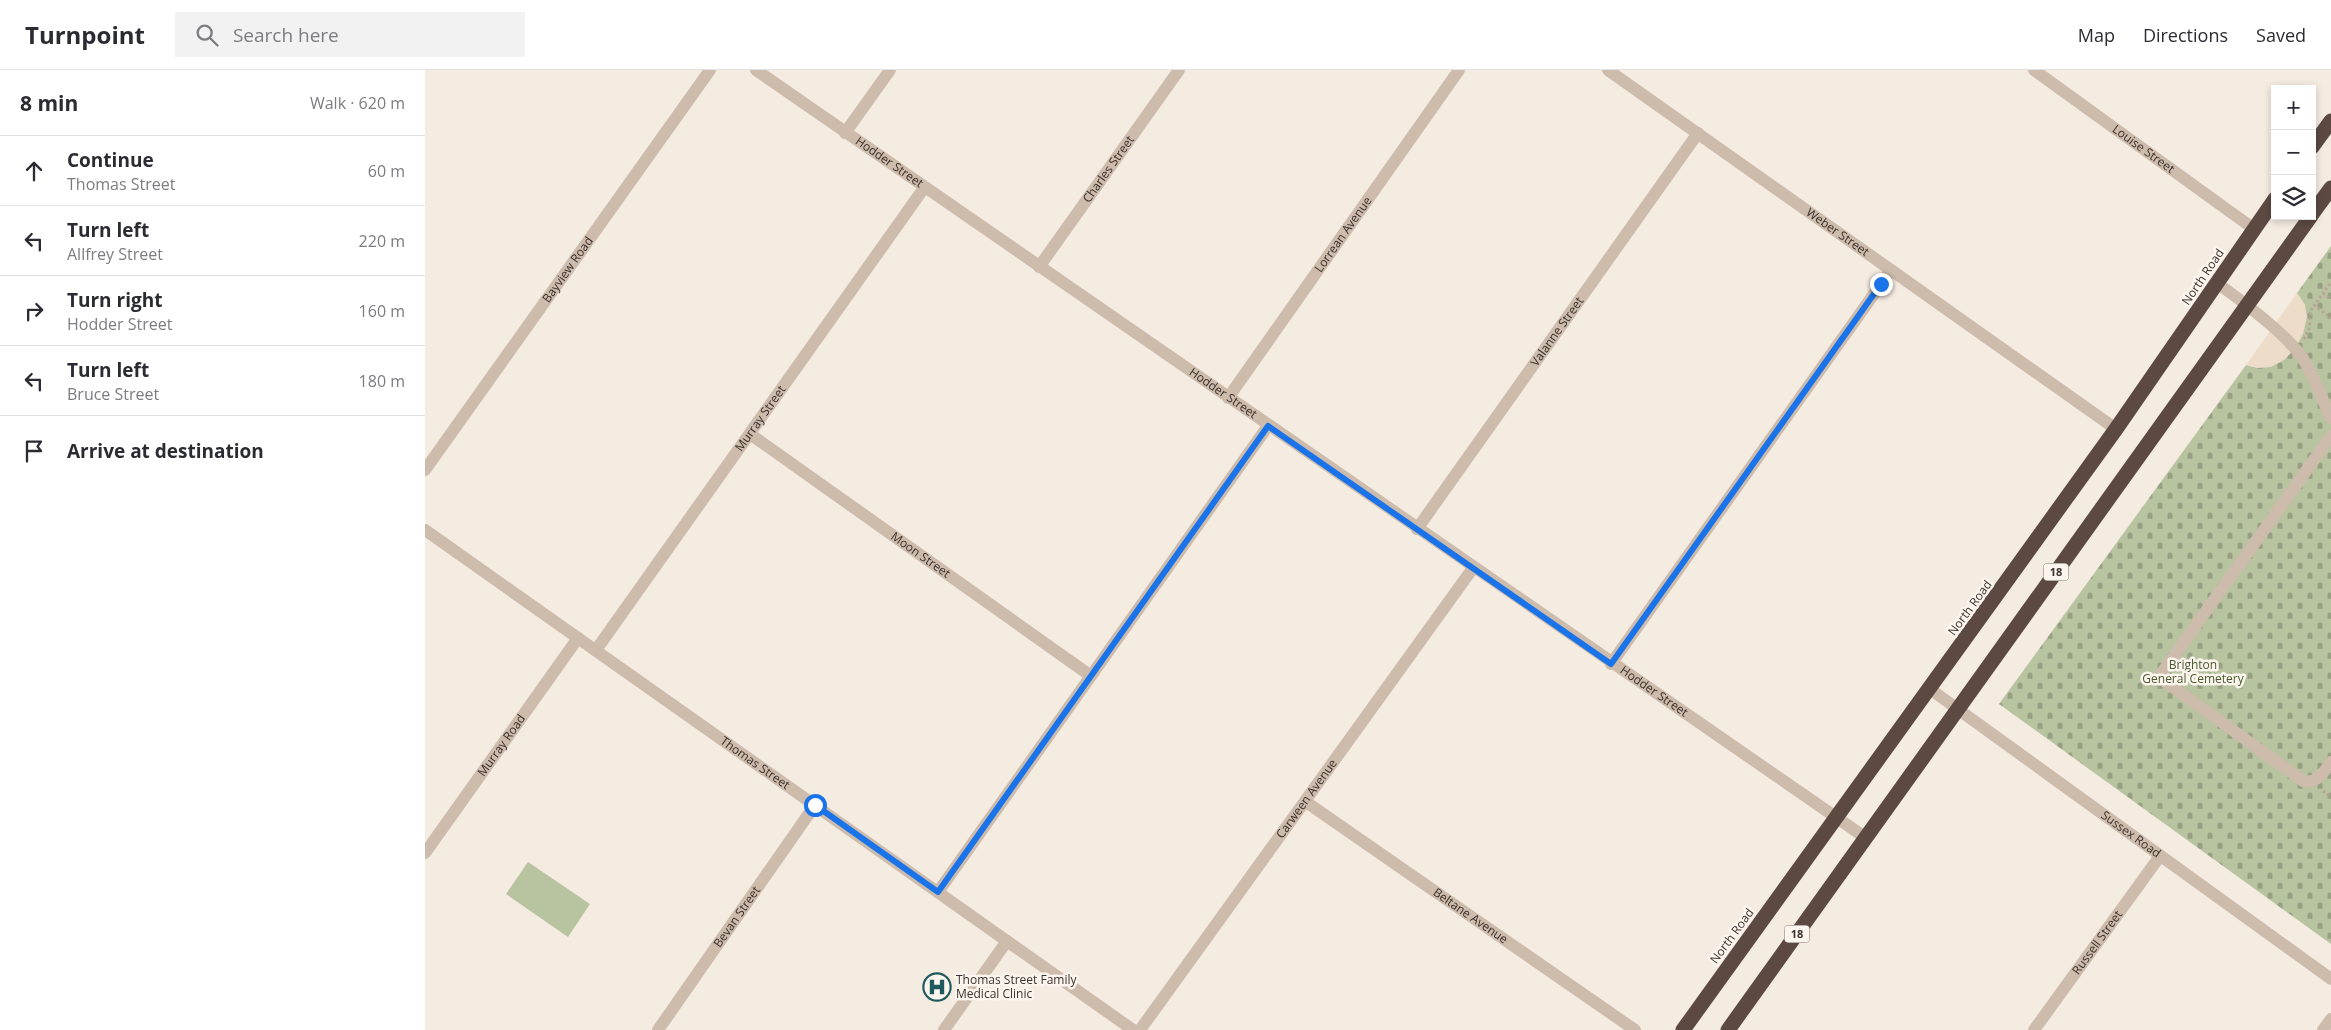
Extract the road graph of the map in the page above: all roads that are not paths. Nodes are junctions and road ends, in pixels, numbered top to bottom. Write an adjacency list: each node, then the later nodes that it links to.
1 (710, 70): 28 (street, Bayview Road)
2 (756, 70): 9 (street, Hodder Street)
3 (890, 70): 9 (street)
4 (1179, 70): 18 (street, Charles Street)
5 (1459, 70): 22 (street, Lorrean Avenue)
6 (1608, 70): 10 (street, Weber Street)
7 (2034, 70): 17 (street, Louise Street)
8 (2331, 120): 11 (highway)
9 (845, 133): 12 (street, Hodder Street)
10 (1698, 133): 19 (street, Weber Street); 29 (street, Valanne Street)
11 (2316, 141)
12 (924, 188): 18 (street, Hodder Street); 26 (street, Murray Street)
13 (2331, 188): 15 (highway, 18)
14 (2271, 205): 17 (highway, North Road)
15 (2316, 208)
16 (2307, 220): 21 (highway, 18)
17 (2254, 229): 20 (highway, North Road)
18 (1039, 267): 22 (street, Hodder Street)
19 (1891, 270): 25 (street, Weber Street); 34 (street)
20 (2217, 283): 21 (street); 25 (highway, North Road)
21 (2247, 305): 23 (street); 37 (highway, 18)
22 (1227, 398): 24 (street, Hodder Street)
23 (2331, 418)
24 (1268, 426): 29 (street, Hodder Street); 35 (street)
25 (2115, 429): 36 (highway, North Road)
26 (750, 434): 33 (street, Murray Street); 35 (street, Moon Street)
27 (2331, 436): 38 (street)
28 (425, 470)
29 (1417, 529): 31 (street, Hodder Street)
30 (425, 530): 32 (street, Thomas Street)
31 (1473, 568): 34 (street, Hodder Street); 39 (street, Carween Avenue)
32 (578, 638): 33 (street, Thomas Street); 43 (street, Murray Road)
33 (596, 650): 40 (street, Thomas Street)
34 (1611, 664): 41 (street, Hodder Street)
35 (1091, 676): 45 (street)
36 (1931, 689): 37 (street, Sussex Road); 41 (highway, North Road)
37 (1959, 709): 42 (highway, 18); 44 (street, Sussex Road)
38 (2331, 762)
39 (1306, 802): 53 (street, Carween Avenue); 54 (street, Beltane Avenue)
40 (815, 805): 45 (street, Thomas Street); 50 (street, Bevan Street)
41 (1837, 819): 42 (street, Hodder Street); 55 (highway, North Road)
42 (1866, 838): 56 (highway, 18)
43 (425, 854)
44 (2160, 856): 47 (street, Sussex Road); 57 (street, Russell Street)
45 (938, 892): 46 (street, Thomas Street)
46 (1007, 941): 49 (street, Thomas Street); 51 (street)
47 (2331, 979)
48 (2331, 1019): 58 (street)
49 (1119, 1026): 52 (street, Thomas Street)
50 (657, 1030)
51 (944, 1030)
52 (1133, 1030)
53 (1140, 1030)
54 (1635, 1030)
55 (1683, 1030)
56 (1728, 1030)
57 (2034, 1030)
58 (2323, 1030)

